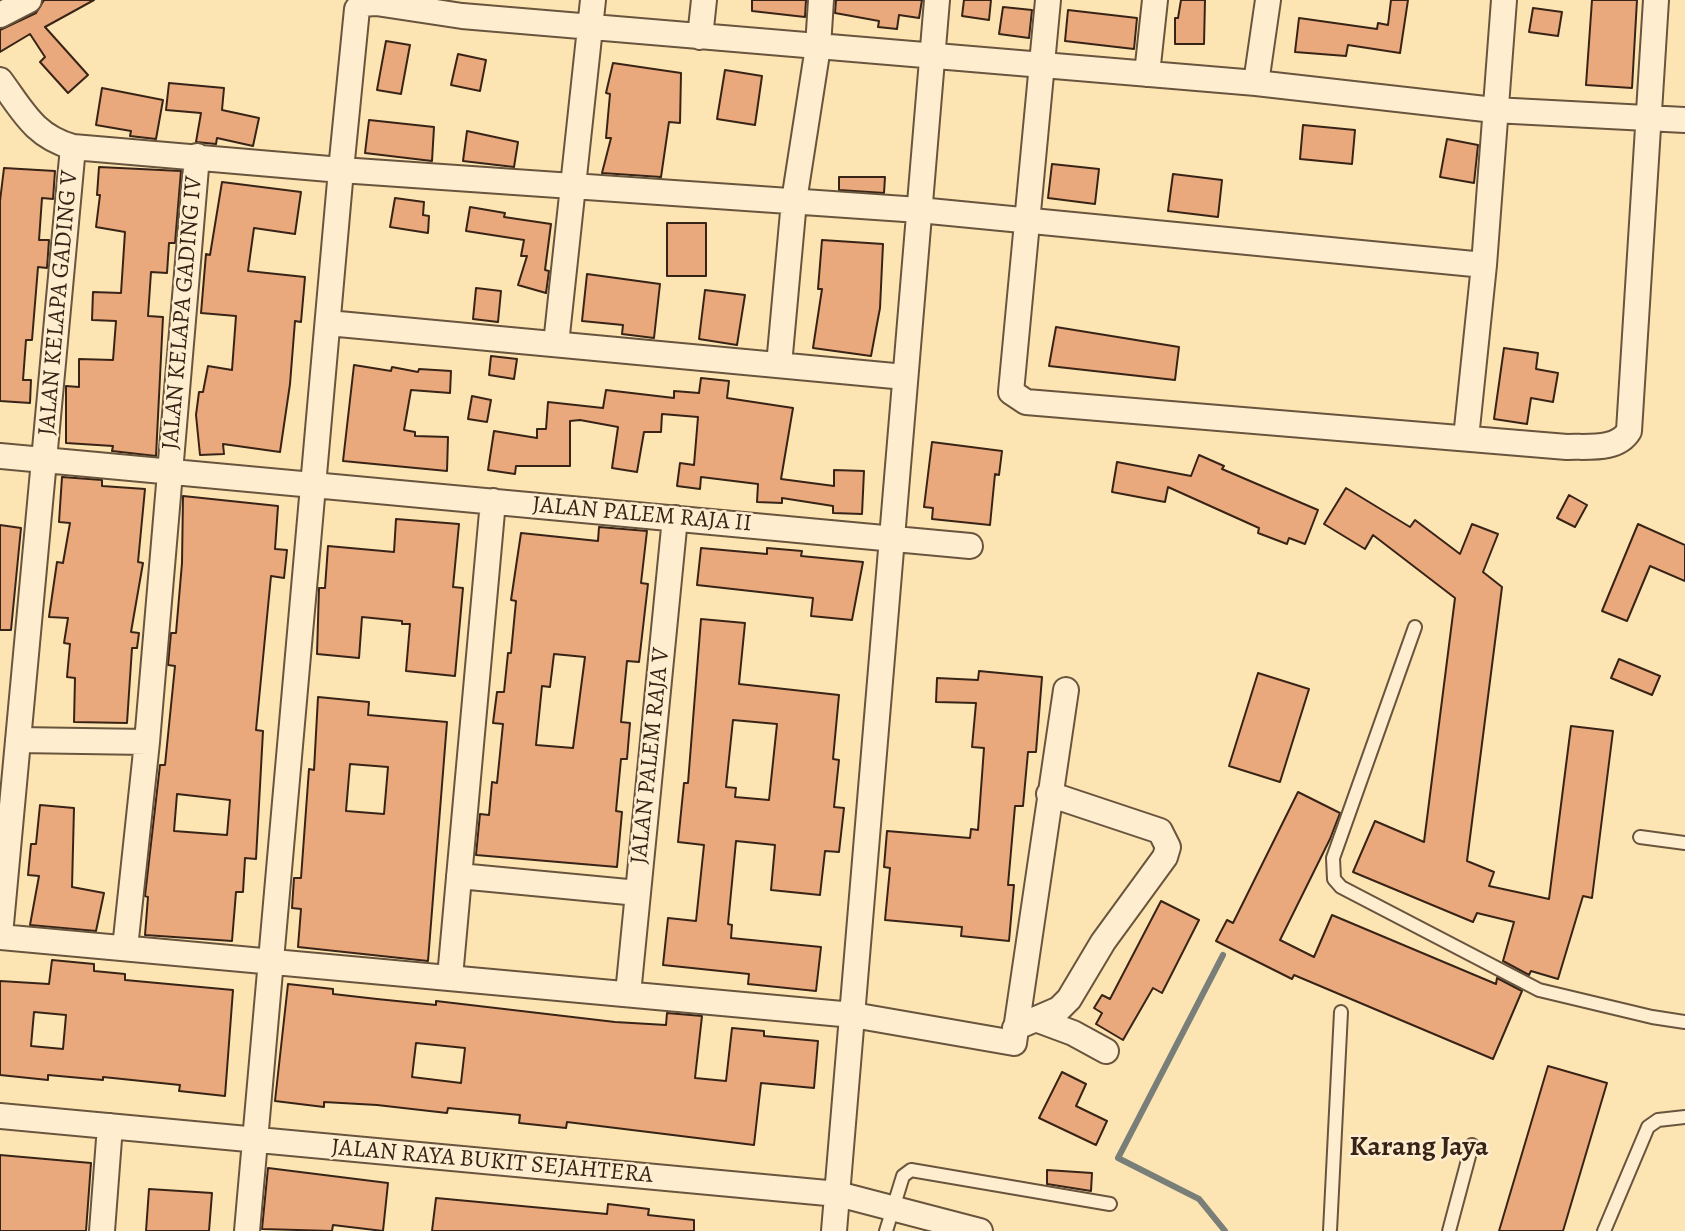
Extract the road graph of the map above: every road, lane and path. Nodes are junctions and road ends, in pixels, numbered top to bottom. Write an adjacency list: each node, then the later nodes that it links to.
1 (29, 0): 12 (street)
2 (593, 0): 13 (street)
3 (704, 0): 14 (street)
4 (821, 0): 15 (street)
5 (937, 0): 16 (street)
6 (1048, 0): 17 (street)
7 (1155, 0): 18 (street)
8 (1268, 0): 20 (street)
9 (1504, 0): 21 (street)
10 (1656, 0): 22 (street)
11 (463, 8): 13 (street); 26 (street)
12 (0, 15)
13 (591, 28): 14 (street); 27 (street)
14 (700, 37): 15 (street)
15 (818, 47): 16 (street); 28 (street)
16 (932, 57): 17 (street); 29 (street)
17 (1042, 66): 18 (street); 30 (street)
18 (1147, 74): 20 (street)
19 (0, 80): 24 (street)
20 (1256, 83): 21 (street)
21 (1494, 110): 22 (street); 31 (street)
22 (1650, 117): 23 (street); 36 (street)
23 (1685, 120)
24 (73, 147): 25 (street); 38 (street, JALAN KELAPA GADING V)
25 (197, 156): 26 (street); 39 (street, JALAN KELAPA GADING IV)
26 (341, 170): 27 (street); 32 (street)
27 (573, 186): 28 (street); 33 (street)
28 (794, 201): 29 (street); 34 (street)
29 (919, 210): 30 (street); 35 (street)
30 (1028, 222): 31 (street); 36 (street)
31 (1484, 265): 36 (street)
32 (328, 323): 33 (street); 40 (street)
33 (556, 344): 34 (street)
34 (779, 365): 35 (street)
35 (905, 377): 43 (street)
36 (1466, 438)
37 (0, 456): 38 (street, JALAN PALEM RAJA II)
38 (44, 460): 39 (street, JALAN PALEM RAJA II); 47 (street, JALAN KELAPA GADING V)
39 (168, 471): 40 (street, JALAN PALEM RAJA II); 48 (street, JALAN KELAPA GADING IV)
40 (313, 485): 41 (street, JALAN PALEM RAJA II); 56 (street)
41 (493, 501): 42 (street, JALAN PALEM RAJA II); 52 (street)
42 (675, 518): 43 (street, JALAN PALEM RAJA II); 53 (street, JALAN PALEM RAJA V)
43 (892, 538): 44 (street, JALAN PALEM RAJA II); 60 (street)
44 (970, 546)
45 (1415, 627): 61 (lane)
46 (1066, 690): 49 (street)
47 (18, 740): 48 (street); 54 (street, JALAN KELAPA GADING V)
48 (147, 742): 55 (street, JALAN KELAPA GADING IV)
49 (1049, 794): 62 (street); 62 (street)
50 (1640, 837): 51 (lane)
51 (1685, 843)
52 (459, 876): 53 (street); 57 (street)
53 (638, 893): 58 (street, JALAN PALEM RAJA V)
54 (0, 937): 55 (street)
55 (125, 948): 56 (street)
56 (271, 960): 57 (street); 67 (street)
57 (450, 977): 58 (street)
58 (628, 994): 60 (street)
59 (1342, 1012): 76 (lane)
60 (853, 1015): 62 (street); 69 (street)
61 (1685, 1021)
62 (1026, 1024): 63 (street)
63 (1105, 1051)
64 (0, 1116): 66 (street, JALAN RAYA BUKIT SEJAHTERA)
65 (1685, 1117): 78 (lane)
66 (110, 1126): 67 (street, JALAN RAYA BUKIT SEJAHTERA); 72 (street)
67 (255, 1140): 69 (street, JALAN RAYA BUKIT SEJAHTERA); 73 (street)
68 (1472, 1145): 77 (lane)
69 (838, 1194): 71 (street, JALAN RAYA BUKIT SEJAHTERA); 74 (street)
70 (1110, 1204): 71 (lane)
71 (890, 1220): 75 (street, JALAN RAYA BUKIT SEJAHTERA)
72 (102, 1231)
73 (247, 1231)
74 (834, 1231)
75 (980, 1231)
76 (1330, 1231)
77 (1448, 1231)
78 (1604, 1231)

